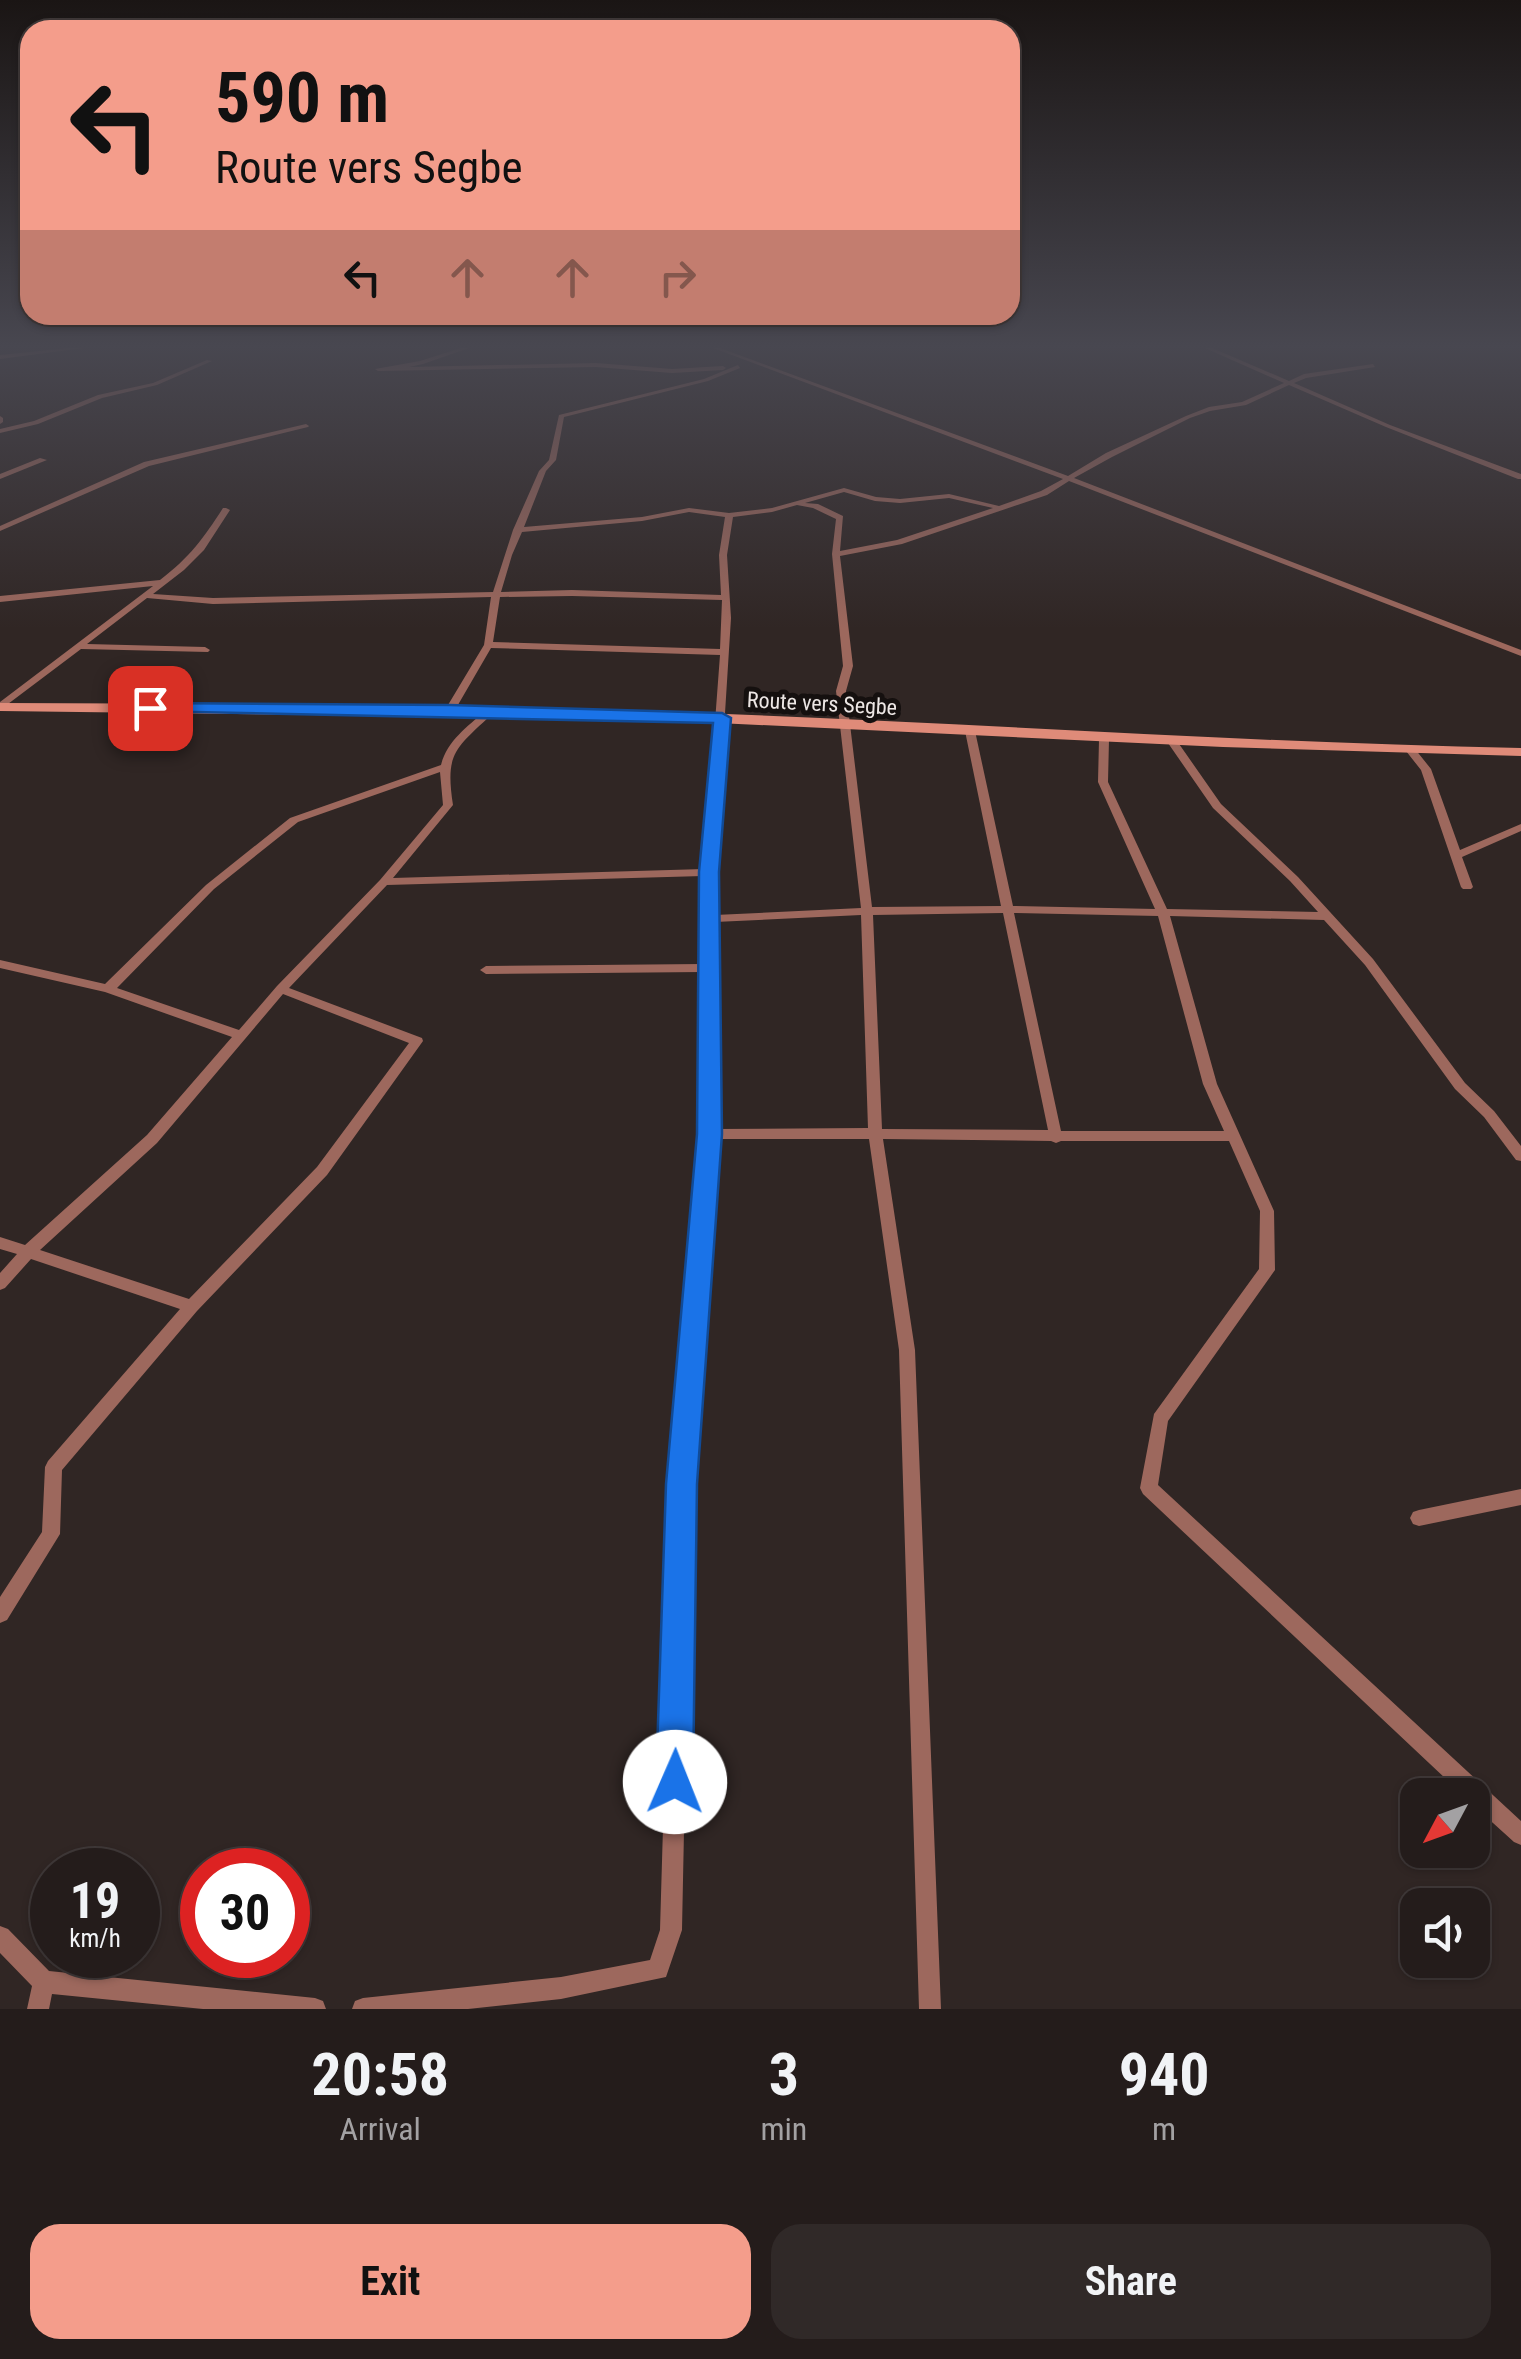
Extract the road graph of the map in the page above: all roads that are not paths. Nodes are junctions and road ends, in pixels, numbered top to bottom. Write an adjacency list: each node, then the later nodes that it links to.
1 (240, 442): 14 (street)
2 (556, 442): 15 (street)
3 (966, 442): 9 (street)
4 (1140, 442): 9 (street)
5 (1429, 442): 8 (street)
6 (43, 460): 7 (street)
7 (0, 477)
8 (1521, 477)
9 (1067, 480): 11 (street); 26 (street)
10 (792, 504): 11 (street); 13 (street); 16 (street)
11 (1001, 507): 16 (street)
12 (226, 510): 17 (street)
13 (728, 514): 15 (street); 20 (street)
14 (0, 528)
15 (517, 530): 18 (street)
16 (836, 554): 31 (street)
17 (163, 582): 19 (street); 21 (street)
18 (496, 595): 19 (street); 20 (street); 22 (street)
19 (149, 596): 23 (street)
20 (725, 598): 25 (street)
21 (0, 599)
22 (488, 645): 25 (street); 28 (street)
23 (82, 647): 24 (street); 27 (street)
24 (204, 650)
25 (725, 652): 30 (street)
26 (1521, 653)
27 (0, 707): 28 (main road, Route vers Segbe)
28 (450, 710): 29 (main road, Route vers Segbe)
29 (488, 712): 30 (main road, Route vers Segbe); 37 (street)
30 (722, 718): 31 (main road, Route vers Segbe); 40 (street)
31 (844, 724): 32 (main road, Route vers Segbe); 44 (street)
32 (970, 731): 33 (main road, Route vers Segbe); 43 (street)
33 (1104, 740): 34 (main road, Route vers Segbe); 45 (street)
34 (1173, 743): 35 (main road, Route vers Segbe); 46 (street)
35 (1411, 751): 36 (main road, Route vers Segbe); 39 (street)
36 (1521, 752)
37 (441, 768): 41 (street); 51 (street)
38 (1521, 827): 39 (street)
39 (1456, 856): 42 (street)
40 (709, 872): 41 (street); 47 (street)
41 (384, 882): 52 (street)
42 (1467, 887)
43 (1009, 909): 44 (street); 45 (street); 57 (street)
44 (867, 910): 47 (street); 54 (street)
45 (1163, 912): 46 (street); 56 (street)
46 (1324, 916): 58 (street)
47 (708, 920): 49 (street)
48 (0, 964): 51 (street)
49 (707, 968): 50 (street); 55 (street)
50 (486, 970)
51 (108, 989): 53 (street)
52 (281, 989): 53 (street); 62 (street)
53 (240, 1035): 60 (street)
54 (875, 1132): 55 (street); 57 (street); 72 (street)
55 (709, 1134): 71 (street)
56 (1232, 1136): 57 (street); 66 (street)
57 (1056, 1138)
58 (1521, 1156)
59 (0, 1243): 60 (street)
60 (28, 1252): 61 (street); 62 (street)
61 (0, 1284)
62 (192, 1306): 65 (street)
63 (1521, 1497): 64 (street)
64 (1419, 1518)
65 (0, 1614)
66 (1521, 1835)
67 (0, 1937): 68 (street)
68 (44, 1982): 69 (street); 70 (street)
69 (38, 2009)
70 (315, 2009)
71 (363, 2009)
72 (930, 2009)

